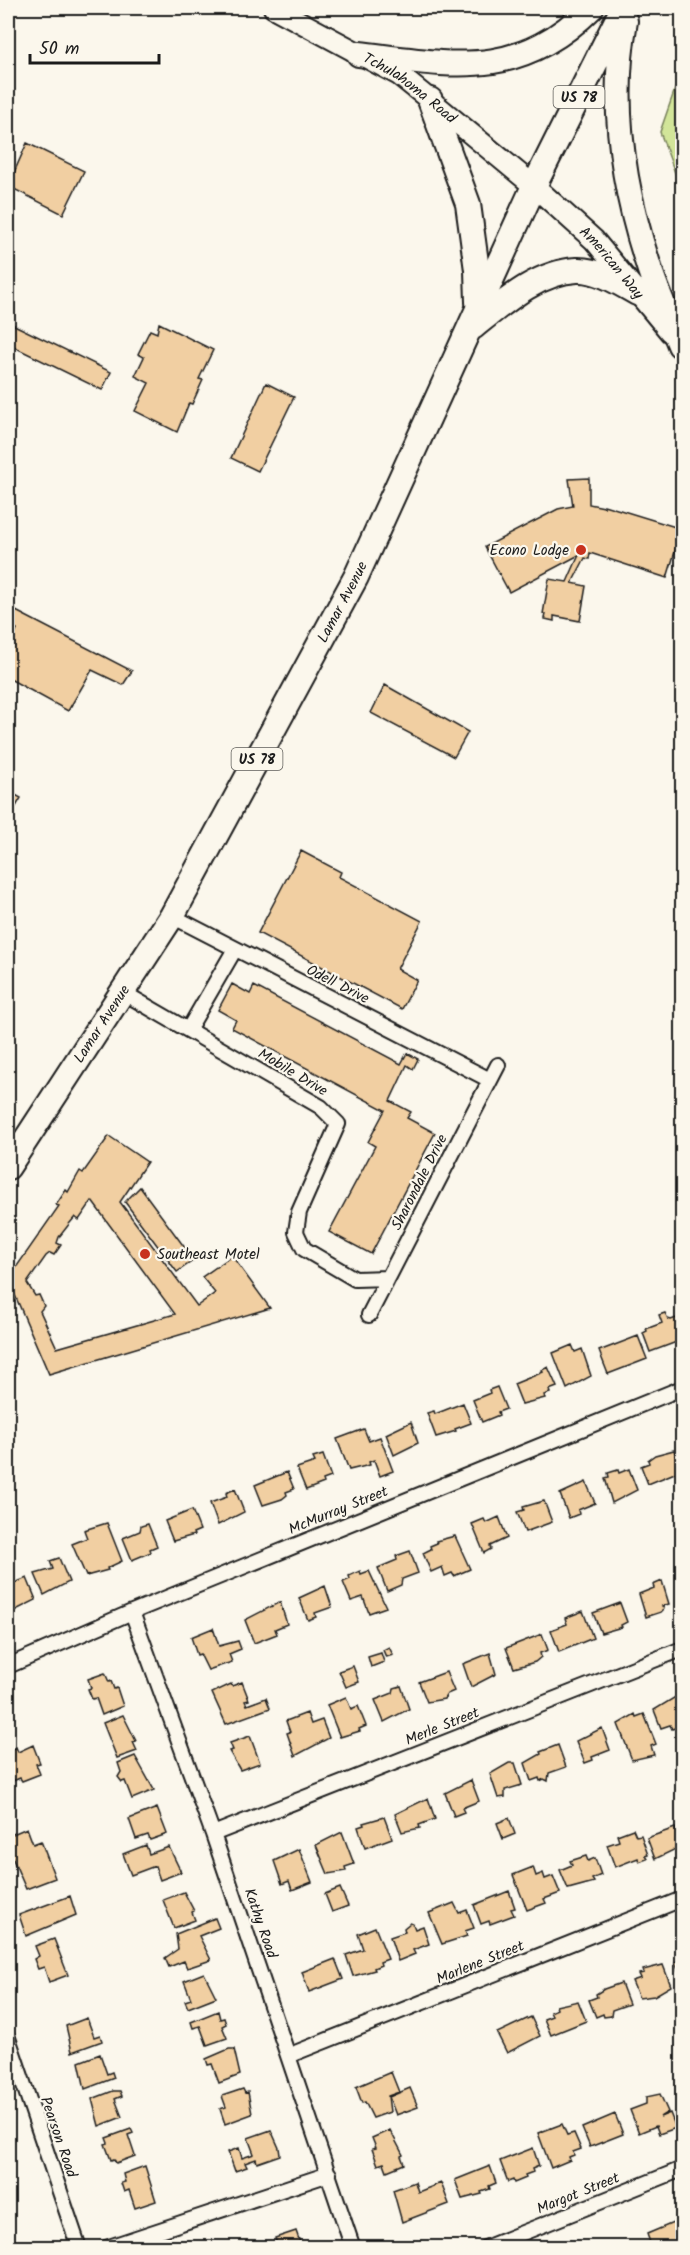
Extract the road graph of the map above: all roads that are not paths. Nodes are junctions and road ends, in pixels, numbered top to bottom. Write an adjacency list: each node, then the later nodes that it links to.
1 (274, 8): 4 (main road, Tchulahoma Road)
2 (591, 8): 4 (highway)
3 (625, 8): 6 (highway, Lamar Avenue / US 78); 9 (highway)
4 (359, 54): 5 (main road, Tchulahoma Road)
5 (429, 100): 6 (main road, Tchulahoma Road); 8 (highway)
6 (534, 186): 7 (main road, American Way); 8 (highway, Lamar Avenue / US 78)
7 (637, 292): 8 (highway); 9 (main road, American Way)
8 (473, 321): 10 (highway, Lamar Avenue / US 78)
9 (681, 346)
10 (172, 916): 11 (street, Odell Drive); 12 (highway, Lamar Avenue / US 78)
11 (235, 949): 13 (street); 15 (street, Odell Drive)
12 (124, 993): 13 (street, Mobile Drive); 16 (highway, Lamar Avenue / US 78)
13 (188, 1030): 17 (street, Mobile Drive)
14 (498, 1065): 15 (street, Sharondale Drive)
15 (490, 1080): 17 (street, Sharondale Drive)
16 (8, 1167)
17 (388, 1278): 18 (street, Sharondale Drive)
18 (369, 1315)
19 (682, 1388): 20 (street, McMurray Street)
20 (132, 1612): 22 (street, McMurray Street); 23 (street, Kathy Road)
21 (682, 1648): 23 (street, Merle Street)
22 (8, 1666)
23 (213, 1834): 26 (street, Kathy Road)
24 (682, 1899): 26 (street, Marlene Street)
25 (8, 2037): 29 (street, Pearson Road)
26 (290, 2055): 28 (street, Kathy Road)
27 (682, 2169): 32 (street, Margot Street)
28 (329, 2174): 30 (street); 31 (street, Kathy Road)
29 (79, 2247)
30 (106, 2247)
31 (353, 2247)
32 (485, 2247)

